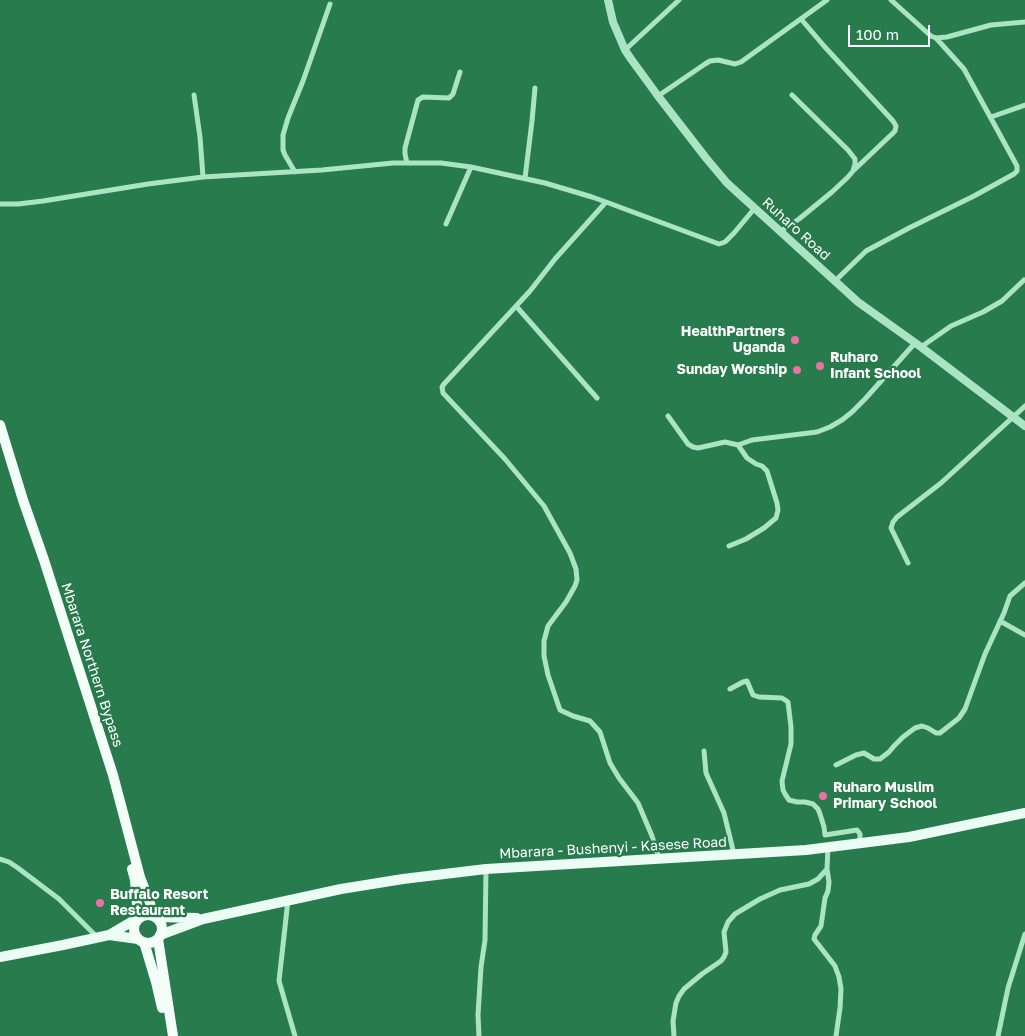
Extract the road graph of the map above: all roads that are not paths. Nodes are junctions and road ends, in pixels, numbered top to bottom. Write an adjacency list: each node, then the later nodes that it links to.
1 (608, 0): 9 (street, Ruharo Road)
2 (678, 0): 9 (street)
3 (827, 0): 6 (street)
4 (891, 0): 8 (street)
5 (330, 4): 20 (street)
6 (801, 19): 14 (street); 19 (street)
7 (1025, 22): 8 (street)
8 (936, 38): 16 (street)
9 (626, 50): 14 (street, Ruharo Road)
10 (460, 72): 17 (street)
11 (535, 88): 22 (street)
12 (194, 95): 21 (street)
13 (792, 95): 19 (street)
14 (658, 96): 25 (street, Ruharo Road)
15 (1025, 105): 16 (street)
16 (991, 117): 29 (street)
17 (407, 163): 18 (street); 20 (street)
18 (471, 167): 22 (street); 26 (street)
19 (853, 171): 27 (street)
20 (295, 172): 21 (street)
21 (203, 177): 24 (street)
22 (525, 178): 23 (street)
23 (606, 202): 25 (street); 30 (street)
24 (0, 204)
25 (754, 209): 27 (street, Ruharo Road)
26 (446, 224)
27 (781, 231): 29 (street, Ruharo Road)
28 (1024, 280): 31 (street)
29 (835, 281): 31 (street, Ruharo Road)
30 (516, 306): 32 (street); 53 (street)
31 (918, 345): 35 (street, Ruharo Road); 39 (street)
32 (597, 398)
33 (1025, 406): 35 (street)
34 (668, 416): 39 (street)
35 (1013, 416): 37 (street, Ruharo Road); 41 (street)
36 (0, 425): 57 (highway, Mbarara Northern Bypass)
37 (1025, 426)
38 (0, 440): 58 (highway)
39 (738, 445): 40 (street)
40 (729, 546)
41 (908, 563)
42 (1025, 583): 43 (street)
43 (1000, 621): 44 (street); 47 (street)
44 (1025, 636)
45 (730, 689): 49 (street)
46 (704, 751): 51 (street)
47 (836, 764)
48 (1025, 813): 49 (main road, Mbarara - Bushenyi - Kasese Road)
49 (860, 844): 50 (main road, Mbarara - Bushenyi - Kasese Road)
50 (828, 847): 51 (main road, Mbarara - Bushenyi - Kasese Road); 55 (street)
51 (734, 855): 53 (main road, Mbarara - Bushenyi - Kasese Road)
52 (0, 859): 62 (street)
53 (659, 859): 54 (main road, Mbarara - Bushenyi - Kasese Road)
54 (486, 869): 56 (main road, Mbarara - Bushenyi - Kasese Road); 69 (street)
55 (827, 869): 70 (street); 71 (street)
56 (288, 900): 59 (main road, Mbarara - Bushenyi - Kasese Road); 68 (street)
57 (155, 916): 58 (highway); 59 (main road, Mbarara - Bushenyi - Kasese Road); 63 (highway, Mbarara Northern Bypass)
58 (138, 918): 61 (main road); 64 (highway)
59 (203, 918): 63 (main road, Mbarara - Bushenyi - Kasese Road)
60 (1025, 934): 72 (street)
61 (109, 935): 62 (main road); 64 (main road)
62 (98, 937): 65 (main road)
63 (159, 937): 64 (highway); 67 (highway, Mbarara Northern Bypass)
64 (141, 940): 66 (highway)
65 (0, 957)
66 (166, 1036)
67 (173, 1036)
68 (296, 1036)
69 (479, 1036)
70 (674, 1036)
71 (836, 1036)
72 (998, 1036)

